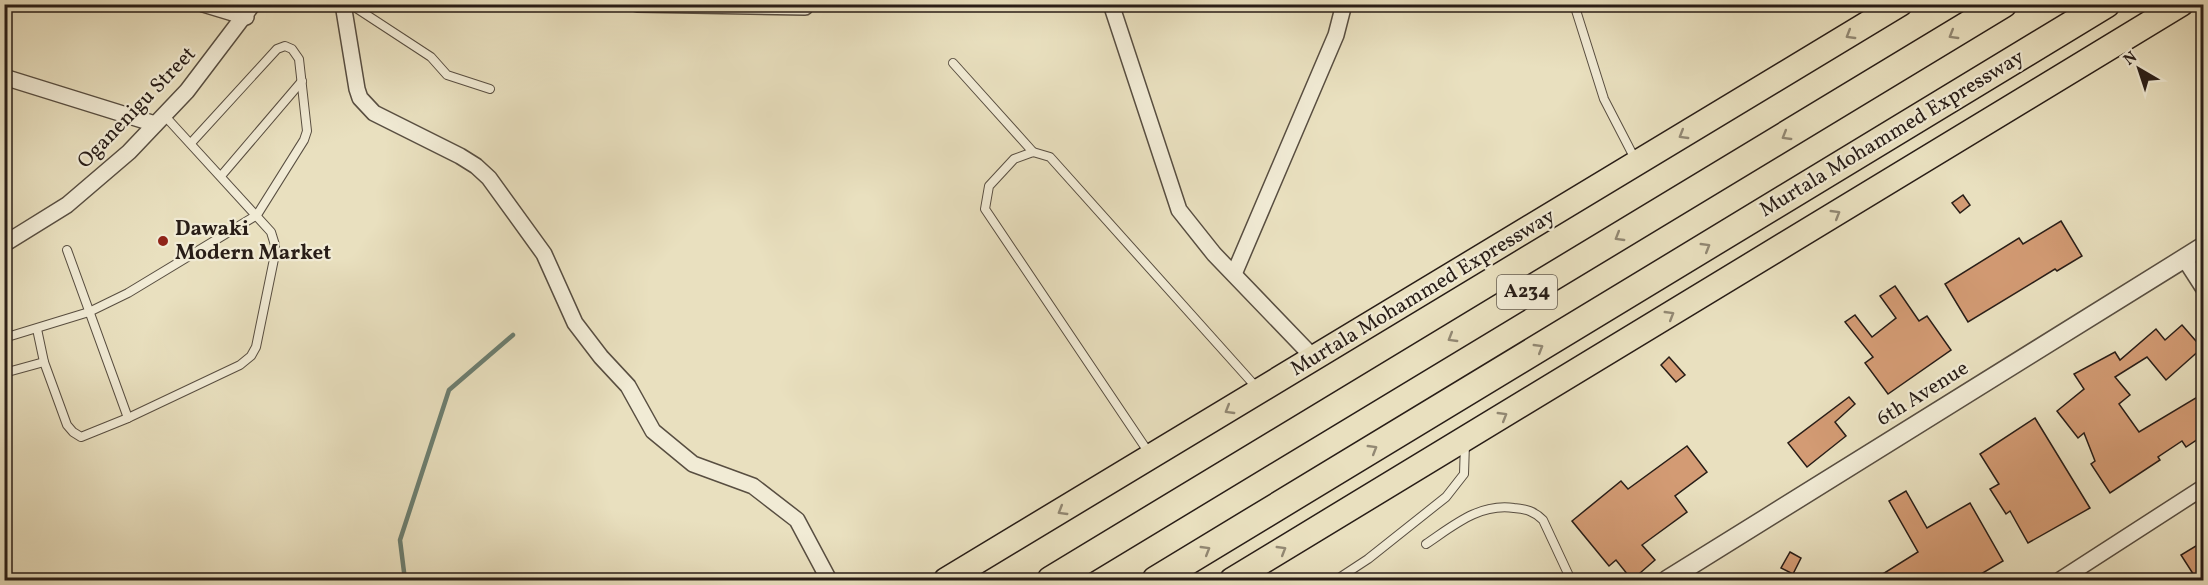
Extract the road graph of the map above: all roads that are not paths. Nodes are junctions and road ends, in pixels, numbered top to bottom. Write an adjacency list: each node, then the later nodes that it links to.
1 (203, 4): 13 (street)
2 (343, 4): 42 (street)
3 (350, 4): 17 (lane)
4 (637, 4): 12 (street)
5 (1111, 4): 28 (street)
6 (1344, 4): 28 (street)
7 (1574, 4): 21 (lane)
8 (1900, 4): 21 (highway, Murtala Mohammed Expressway, one-way to 21)
9 (2003, 4): 44 (highway, A234, one-way to 44)
10 (2106, 4): 45 (highway, Murtala Mohammed Expressway / A234, one-way to 10)
11 (2181, 4): 38 (highway, Murtala Mohammed Expressway, one-way to 11)
12 (806, 8)
13 (250, 11): 18 (street, Oganenigu Street)
14 (953, 63): 20 (lane)
15 (4, 77): 18 (street)
16 (302, 81): 19 (lane); 22 (lane); 23 (lane)
17 (490, 89)
18 (160, 119): 19 (lane); 24 (street, Oganenigu Street)
19 (191, 143): 22 (lane)
20 (1033, 152): 36 (lane); 39 (lane)
21 (1637, 164): 33 (highway, Murtala Mohammed Expressway)
22 (221, 176): 23 (lane)
23 (257, 215): 30 (lane); 37 (lane)
24 (4, 244)
25 (2204, 246): 27 (street, 6th Avenue)
26 (66, 250): 30 (lane)
27 (2184, 258): 29 (street); 49 (street, 6th Avenue)
28 (1234, 274): 33 (street)
29 (2204, 289)
30 (89, 312): 31 (lane); 37 (lane)
31 (37, 329): 32 (lane); 34 (lane)
32 (4, 338)
33 (1314, 358): 36 (highway, Murtala Mohammed Expressway)
34 (44, 362): 35 (lane); 37 (lane)
35 (4, 373)
36 (1260, 391): 39 (highway, Murtala Mohammed Expressway, one-way to 39)
37 (128, 418)
38 (1466, 439): 46 (highway, Murtala Mohammed Expressway, one-way to 38); 47 (lane)
39 (1152, 456): 43 (highway, Murtala Mohammed Expressway, one-way to 43)
40 (2204, 487): 50 (street)
41 (1426, 544): 48 (lane)
42 (829, 580)
43 (946, 580)
44 (1051, 580)
45 (1156, 580)
46 (1232, 580)
47 (1336, 580)
48 (1570, 580)
49 (1667, 580)
50 (2060, 580)

